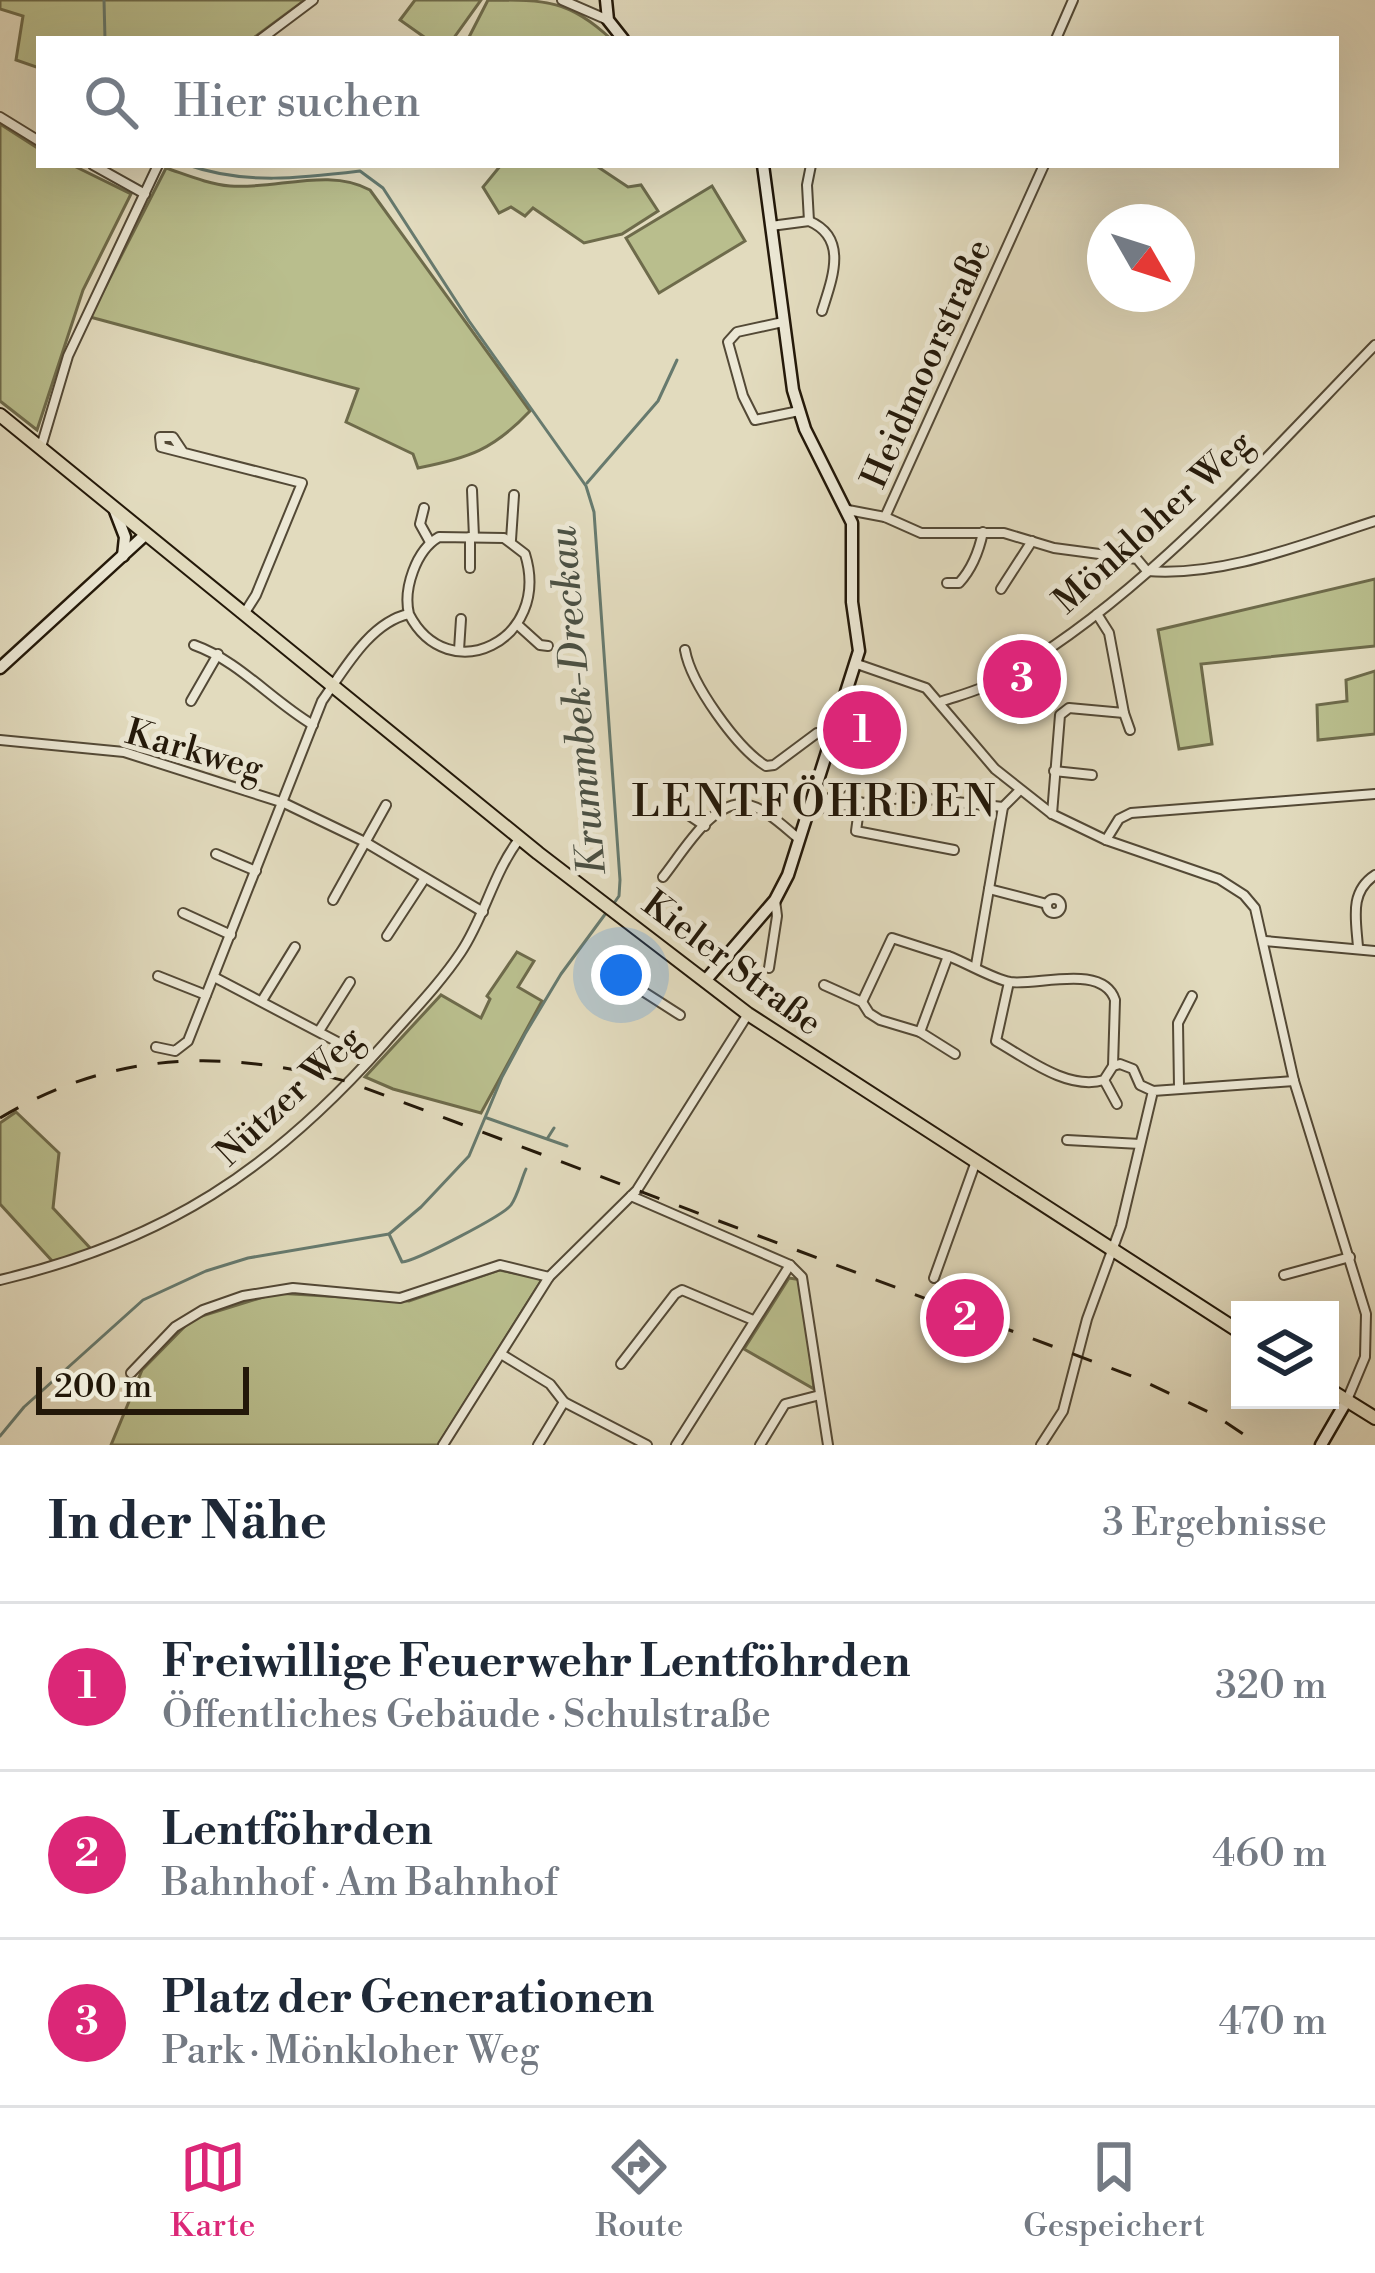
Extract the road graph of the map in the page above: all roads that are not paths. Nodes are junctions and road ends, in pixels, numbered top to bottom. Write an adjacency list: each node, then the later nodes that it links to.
1 (313, 0): 6 (street)
2 (562, 0): 5 (street)
3 (606, 0): 5 (street)
4 (1072, 0): 8 (street)
5 (608, 20): 7 (street)
6 (265, 36)
7 (621, 36)
8 (1057, 36)
9 (0, 117): 10 (street)
10 (36, 139)
11 (98, 168): 16 (street)
12 (157, 168): 16 (street)
13 (764, 168): 18 (street)
14 (811, 168): 17 (street)
15 (1042, 168): 31 (street, Heidmoorstraße)
16 (145, 194): 24 (street)
17 (809, 220): 18 (street); 19 (street)
18 (771, 226): 20 (street)
19 (822, 311)
20 (782, 322): 22 (street); 22 (street)
21 (1375, 345): 41 (street, Mönkloher Weg)
22 (799, 411): 30 (street)
23 (0, 415): 24 (main road, Kieler Straße)
24 (40, 447): 28 (main road, Kieler Straße)
25 (183, 452): 44 (street)
26 (472, 490): 35 (street)
27 (514, 495): 36 (street)
28 (113, 507): 34 (main road, Kieler Straße); 39 (street)
29 (424, 508): 38 (street)
30 (848, 510): 31 (street); 54 (street)
31 (885, 518): 33 (street)
32 (1375, 521): 41 (street)
33 (983, 531): 37 (street); 42 (street)
34 (145, 536): 39 (street); 44 (main road, Kieler Straße)
35 (472, 537): 36 (street); 38 (street); 40 (street)
36 (511, 540): 48 (street)
37 (1032, 541): 41 (street); 43 (street)
38 (430, 542): 45 (street)
39 (121, 559): 55 (street)
40 (470, 568)
41 (1147, 571): 46 (street, Mönkloher Weg)
42 (947, 583)
43 (1001, 589)
44 (244, 614): 56 (main road, Kieler Straße)
45 (410, 614): 51 (street); 56 (street)
46 (1096, 614): 58 (street, Mönkloher Weg); 59 (street)
47 (461, 619): 51 (street)
48 (519, 626): 50 (street); 51 (street)
49 (194, 645): 53 (street)
50 (548, 646)
51 (459, 650)
52 (685, 650): 62 (street)
53 (218, 654): 57 (street); 60 (street)
54 (857, 664): 58 (street); 62 (street)
55 (0, 668)
56 (333, 686): 60 (street); 77 (main road, Kieler Straße)
57 (191, 701)
58 (940, 702): 67 (street)
59 (1124, 713): 61 (street); 64 (street)
60 (313, 724): 70 (street)
61 (1130, 730)
62 (832, 733): 73 (street)
63 (0, 740): 70 (street, Karkweg)
64 (1054, 771): 65 (street); 75 (street)
65 (1092, 775)
66 (844, 786): 73 (street)
67 (1019, 791): 72 (street); 75 (street)
68 (1375, 794): 79 (street)
69 (860, 802): 72 (street); 73 (street); 81 (street)
70 (284, 803): 80 (street, Karkweg); 83 (street)
71 (386, 805): 80 (street)
72 (1003, 807): 87 (street)
73 (812, 809): 78 (street)
74 (676, 813): 76 (street)
75 (1052, 814): 79 (street)
76 (705, 826): 78 (street); 85 (street)
77 (520, 838): 91 (street, Nützer Weg); 104 (main road, Kieler Straße)
78 (800, 839): 89 (street)
79 (1106, 840): 95 (street)
80 (365, 842): 86 (street, Karkweg); 88 (street)
81 (954, 850)
82 (216, 854): 83 (street)
83 (256, 871): 93 (street)
84 (1375, 875): 97 (street)
85 (663, 877)
86 (425, 878): 91 (street, Karkweg); 94 (street)
87 (989, 889): 90 (street); 100 (street)
88 (334, 900)
89 (775, 900): 101 (street); 104 (street)
90 (1047, 904)
91 (483, 912): 119 (street, Nützer Weg)
92 (183, 913): 93 (street)
93 (230, 935): 103 (street)
94 (387, 936)
95 (1265, 941): 97 (street); 122 (street)
96 (295, 947): 111 (street)
97 (1358, 947): 98 (street)
98 (1375, 951)
99 (948, 956): 100 (street); 112 (street); 116 (street)
100 (976, 965): 106 (street)
101 (769, 968)
102 (158, 976): 109 (street)
103 (214, 976): 109 (street); 111 (street)
104 (705, 981): 113 (main road, Kieler Straße)
105 (350, 982): 115 (street)
106 (1009, 982): 120 (street); 121 (street)
107 (824, 985): 112 (street)
108 (644, 992): 114 (street)
109 (206, 995): 117 (street)
110 (1192, 996): 123 (street)
111 (263, 999): 115 (street)
112 (862, 1001): 116 (street)
113 (748, 1014): 128 (main road, Kieler Straße); 129 (street)
114 (680, 1015)
115 (320, 1031): 119 (street)
116 (920, 1032): 118 (street)
117 (156, 1047)
118 (955, 1054)
119 (370, 1059): 136 (street, Nützer Weg)
120 (1112, 1066): 121 (street); 124 (street)
121 (1104, 1080): 125 (street)
122 (1294, 1081): 123 (street); 131 (street)
123 (1178, 1087): 124 (street)
124 (1153, 1091): 127 (street)
125 (1117, 1104)
126 (1067, 1140): 127 (street)
127 (1140, 1144): 130 (street)
128 (975, 1164): 130 (main road, Kieler Straße); 135 (street)
129 (631, 1196): 132 (street); 134 (street)
130 (1112, 1249): 138 (main road, Kieler Straße); 153 (street)
131 (1351, 1257): 133 (street); 144 (street)
132 (790, 1265): 137 (street); 142 (street)
133 (1284, 1275)
134 (549, 1277): 139 (street); 141 (street)
135 (934, 1278)
136 (0, 1280)
137 (753, 1320): 140 (street); 150 (street)
138 (1231, 1326)
139 (501, 1354): 145 (street); 147 (street)
140 (621, 1364)
141 (131, 1373)
142 (820, 1395): 151 (street); 152 (street)
143 (1339, 1395): 144 (main road)
144 (1347, 1400): 146 (main road); 154 (street)
145 (564, 1402): 148 (street); 149 (street)
146 (1375, 1418)
147 (442, 1445)
148 (538, 1445)
149 (647, 1445)
150 (676, 1445)
151 (760, 1445)
152 (828, 1445)
153 (1041, 1445)
154 (1321, 1445)

